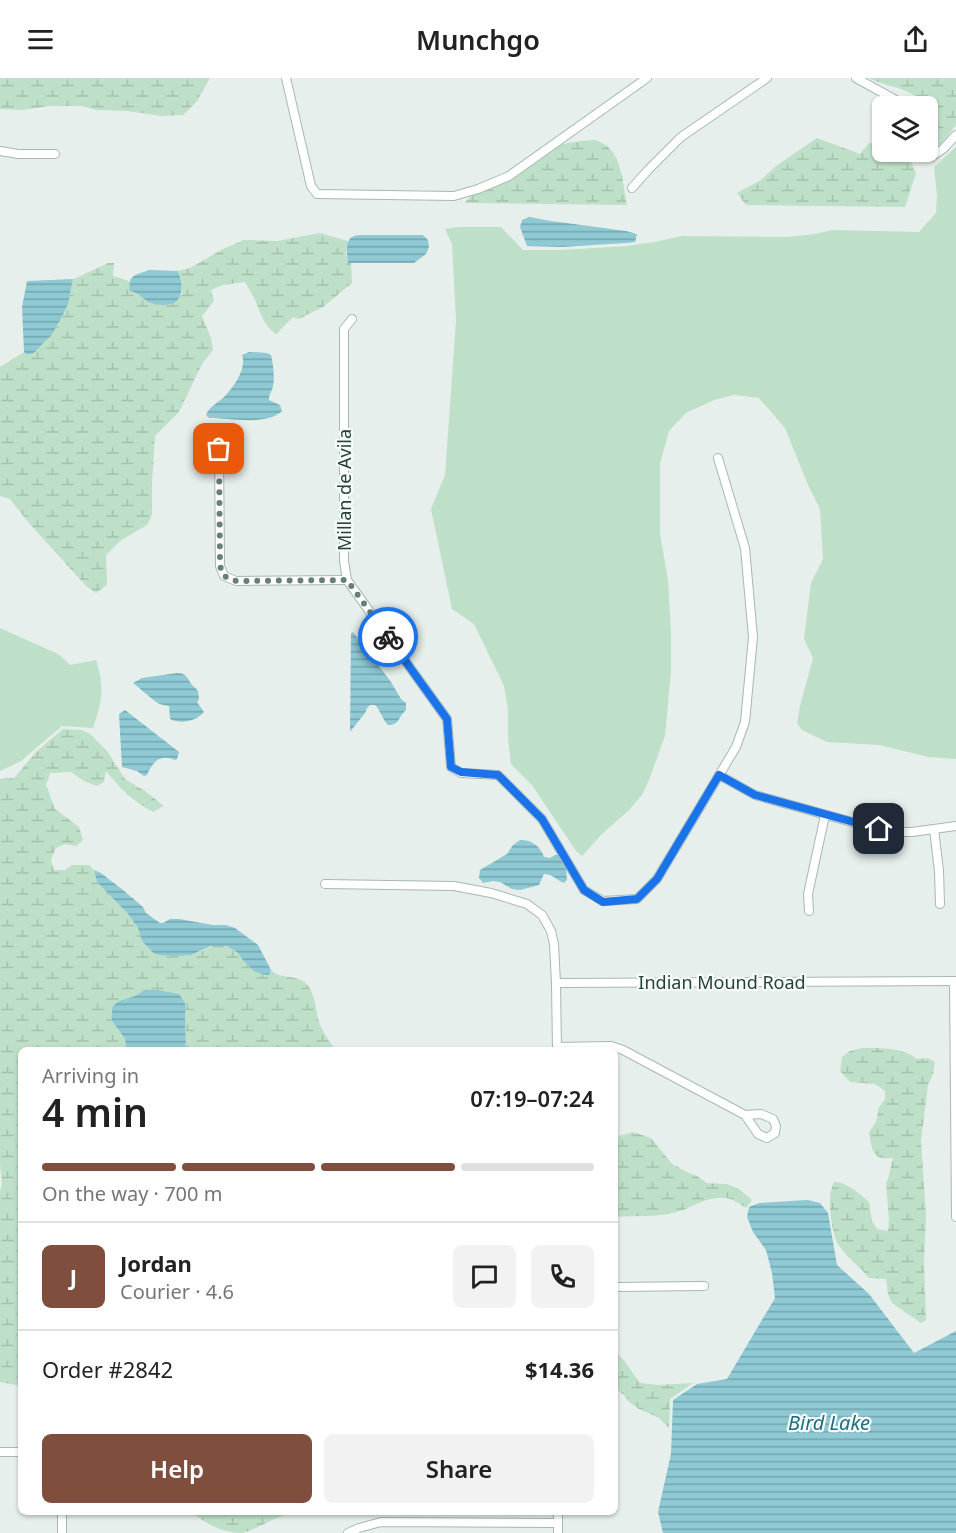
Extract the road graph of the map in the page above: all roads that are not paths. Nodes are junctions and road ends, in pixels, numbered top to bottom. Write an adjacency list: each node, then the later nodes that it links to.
1 (286, 78): 2 (street)
2 (647, 78)
3 (767, 78): 10 (street)
4 (856, 78): 5 (street)
5 (887, 96)
6 (956, 135): 8 (street)
7 (0, 151): 9 (street)
8 (938, 152)
9 (54, 154)
10 (632, 189)
11 (352, 319): 14 (street, Millan de Avila)
12 (210, 439): 14 (street)
13 (718, 458): 15 (street)
14 (347, 580): 15 (street)
15 (719, 775): 16 (street)
16 (825, 815): 18 (street); 21 (street)
17 (956, 826): 18 (street)
18 (934, 829): 20 (street)
19 (325, 884): 23 (street)
20 (940, 904)
21 (809, 911)
22 (955, 981): 23 (street, Indian Mound Road); 29 (street)
23 (556, 982): 24 (street)
24 (556, 1047)
25 (584, 1047): 26 (street)
26 (614, 1047)
27 (618, 1049): 28 (street)
28 (745, 1114)
29 (956, 1218)
30 (704, 1286): 31 (street)
31 (618, 1287)
32 (0, 1452): 33 (street)
33 (18, 1452)
34 (62, 1515): 37 (street)
35 (558, 1515): 36 (street)
36 (558, 1523): 38 (street); 39 (street)
37 (62, 1533)
38 (348, 1533)
39 (558, 1533)

